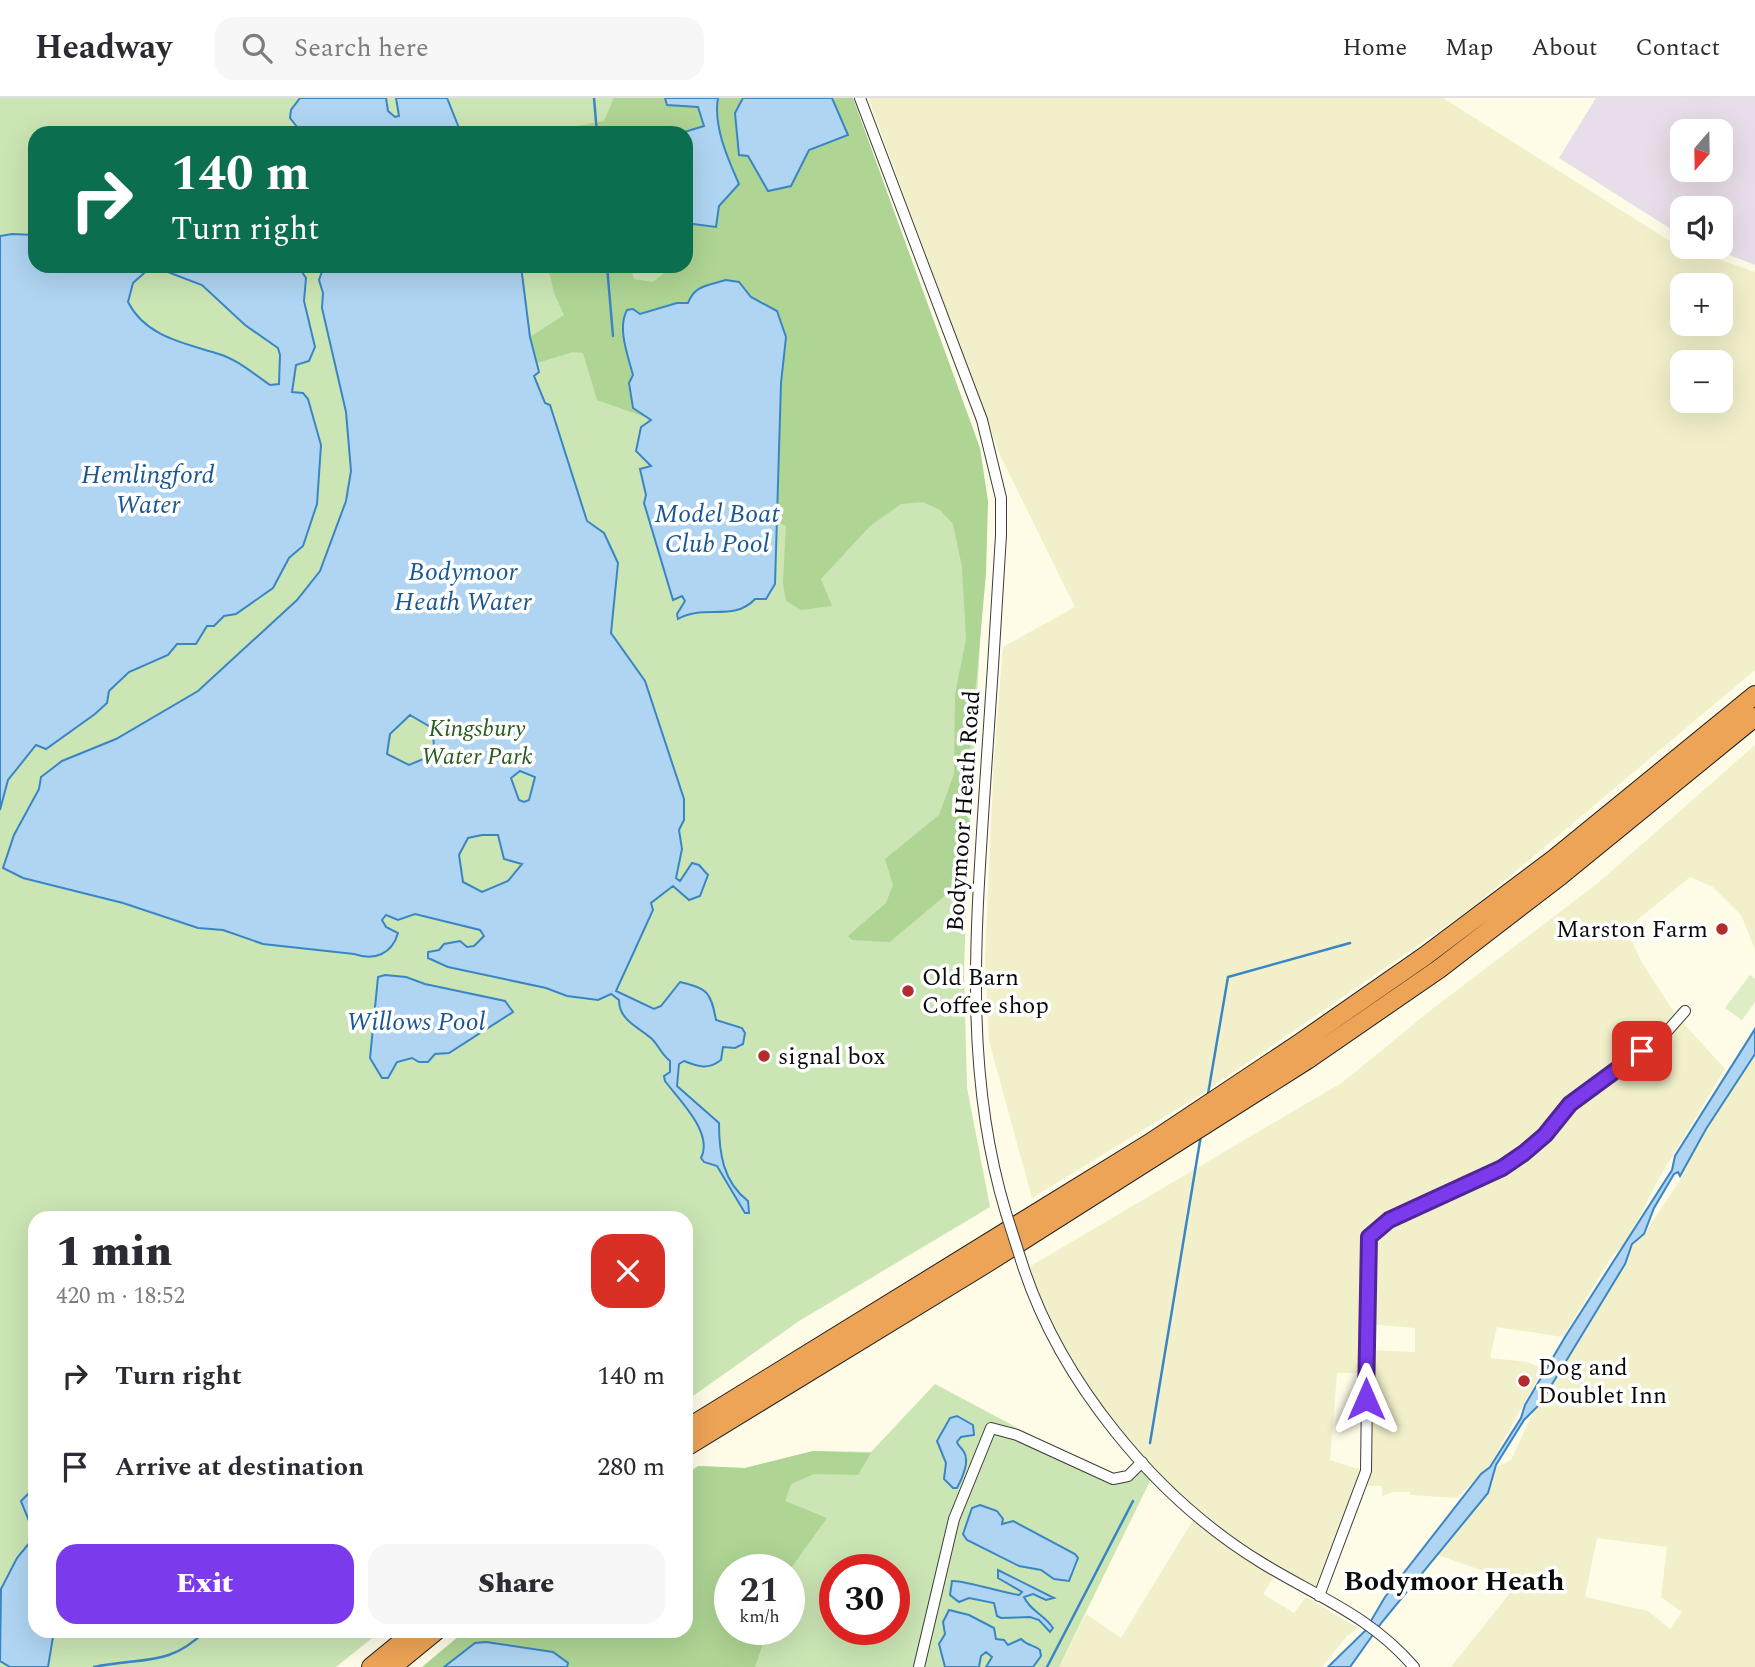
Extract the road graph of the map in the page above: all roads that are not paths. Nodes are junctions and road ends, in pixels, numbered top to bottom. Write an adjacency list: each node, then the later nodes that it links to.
1 (860, 98): 7 (street, Bodymoor Heath Road, bridge)
2 (1755, 695): 5 (highway)
3 (1755, 717): 6 (highway)
4 (1685, 1011): 8 (street)
5 (693, 1425)
6 (693, 1443)
7 (1142, 1462): 8 (street, Bodymoor Heath Road); 13 (street)
8 (1319, 1596): 14 (street, Bodymoor Heath Road)
9 (406, 1638): 11 (highway)
10 (427, 1638): 12 (highway)
11 (371, 1667)
12 (392, 1667)
13 (919, 1667)
14 (1415, 1667)

